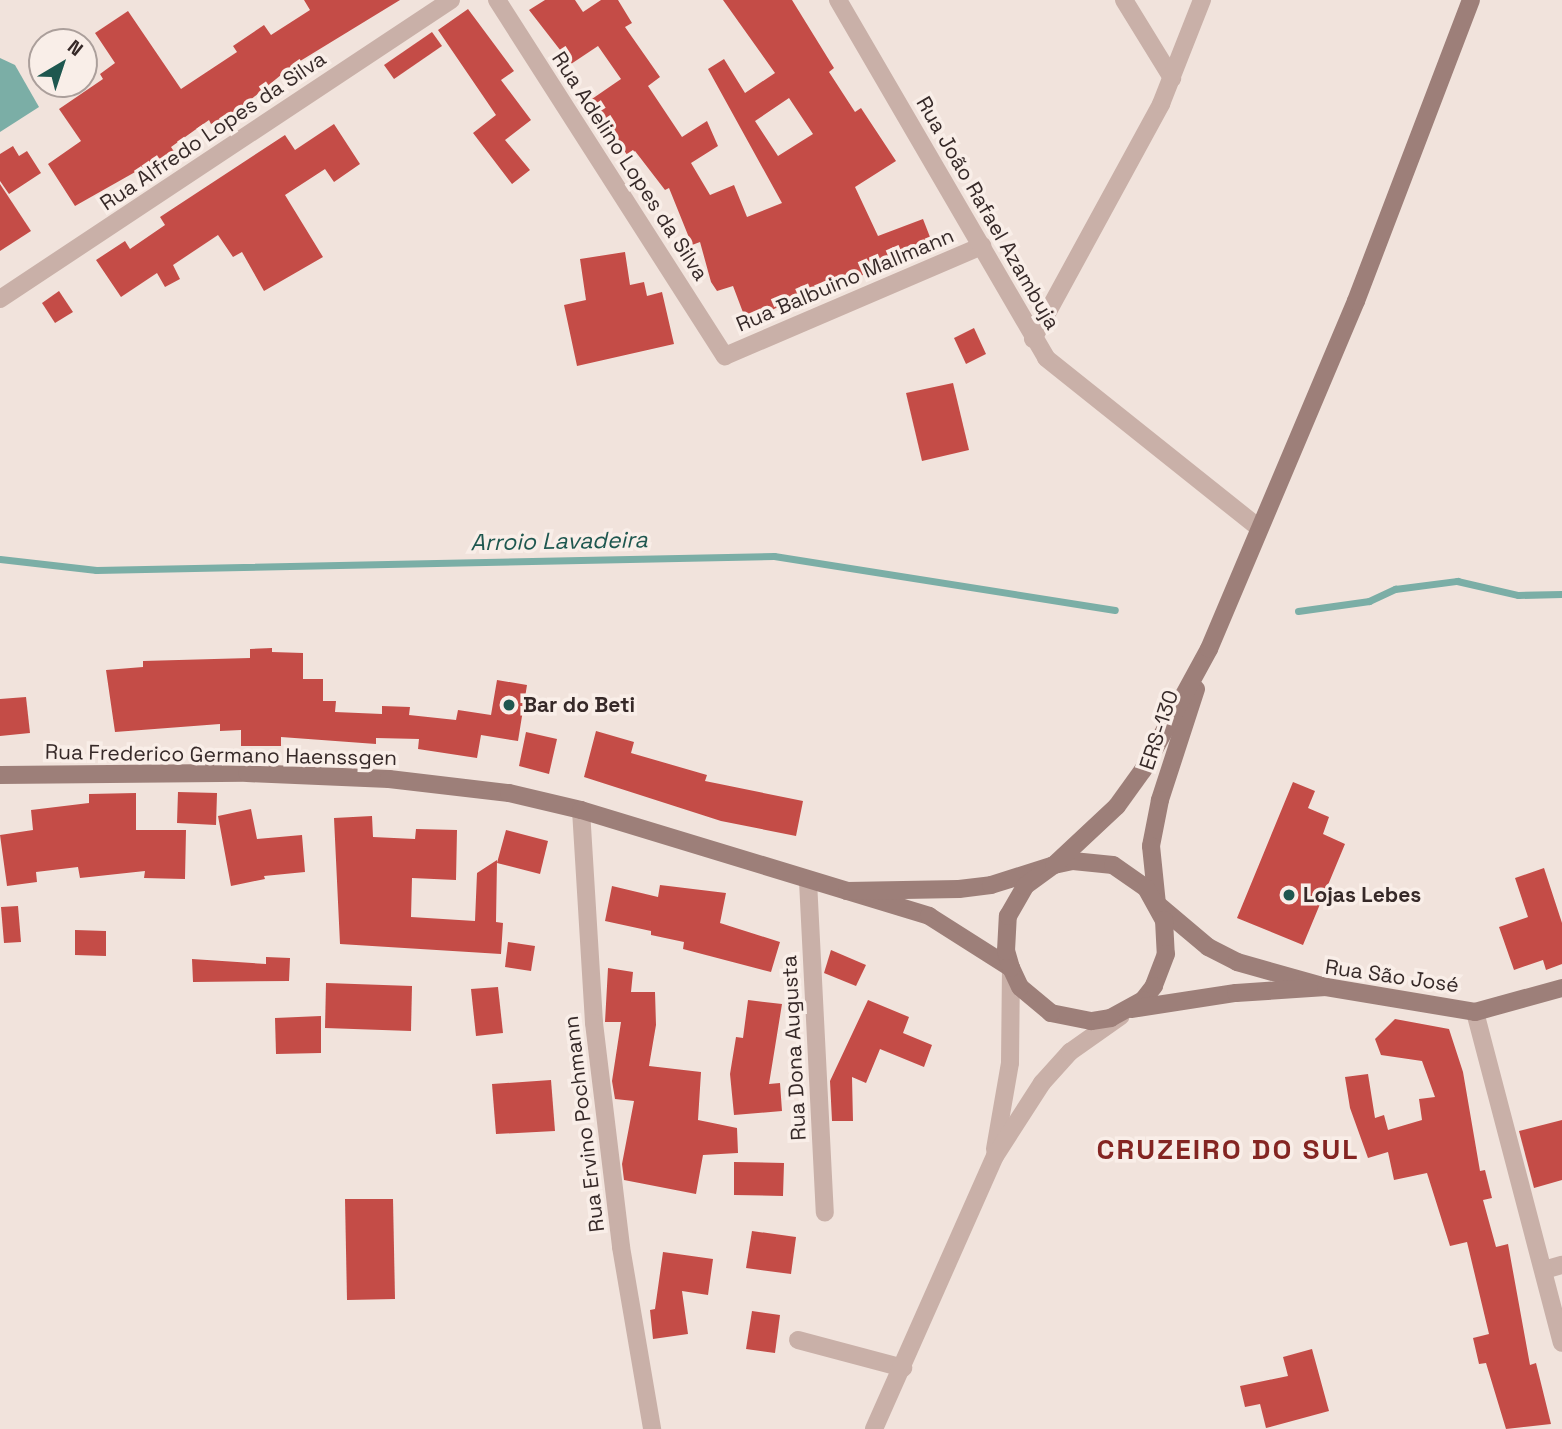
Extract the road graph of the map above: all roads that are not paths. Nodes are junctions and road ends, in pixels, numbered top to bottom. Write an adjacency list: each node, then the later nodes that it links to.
1 (451, 0): 9 (street, Rua Alfredo Lopes da Silva)
2 (497, 0): 11 (street, Rua Adelino Lopes da Silva)
3 (838, 0): 8 (street, Rua João Rafael Azambuja)
4 (1124, 0): 7 (street)
5 (1202, 0): 7 (street)
6 (1471, 0): 12 (main road)
7 (1172, 78): 10 (street)
8 (982, 246): 10 (street, Rua João Rafael Azambuja); 11 (street, Rua Balbuino Mallmann)
9 (0, 299)
10 (1032, 339): 12 (street, Rua João Rafael Azambuja)
11 (725, 356)
12 (1259, 528): 13 (main road)
13 (1209, 649): 16 (main road, ERS-130); 19 (main road, ERS-130)
14 (0, 775): 15 (main road, Rua Frederico Germano Haenssgen)
15 (581, 810): 17 (main road, Rua Frederico Germano Haenssgen); 32 (street, Rua Ervino Pochmann)
16 (1054, 865): 18 (main road); 19 (main road); 20 (main road)
17 (808, 881): 18 (main road, Rua Frederico Germano Haenssgen); 26 (street, Rua Dona Augusta)
18 (847, 891): 20 (main road)
19 (1157, 904): 21 (main road); 23 (main road)
20 (1011, 968): 23 (main road); 25 (street)
21 (1326, 986): 23 (main road, Rua São José); 24 (main road, Rua São José)
22 (1562, 988): 24 (main road, Rua São José)
23 (1129, 1010): 25 (street)
24 (1475, 1012): 28 (street)
25 (995, 1156): 31 (street)
26 (825, 1213)
27 (1562, 1265): 28 (street)
28 (1544, 1270): 30 (street)
29 (798, 1340): 31 (street)
30 (1562, 1343)
31 (903, 1368): 33 (street)
32 (652, 1429)
33 (874, 1429)

